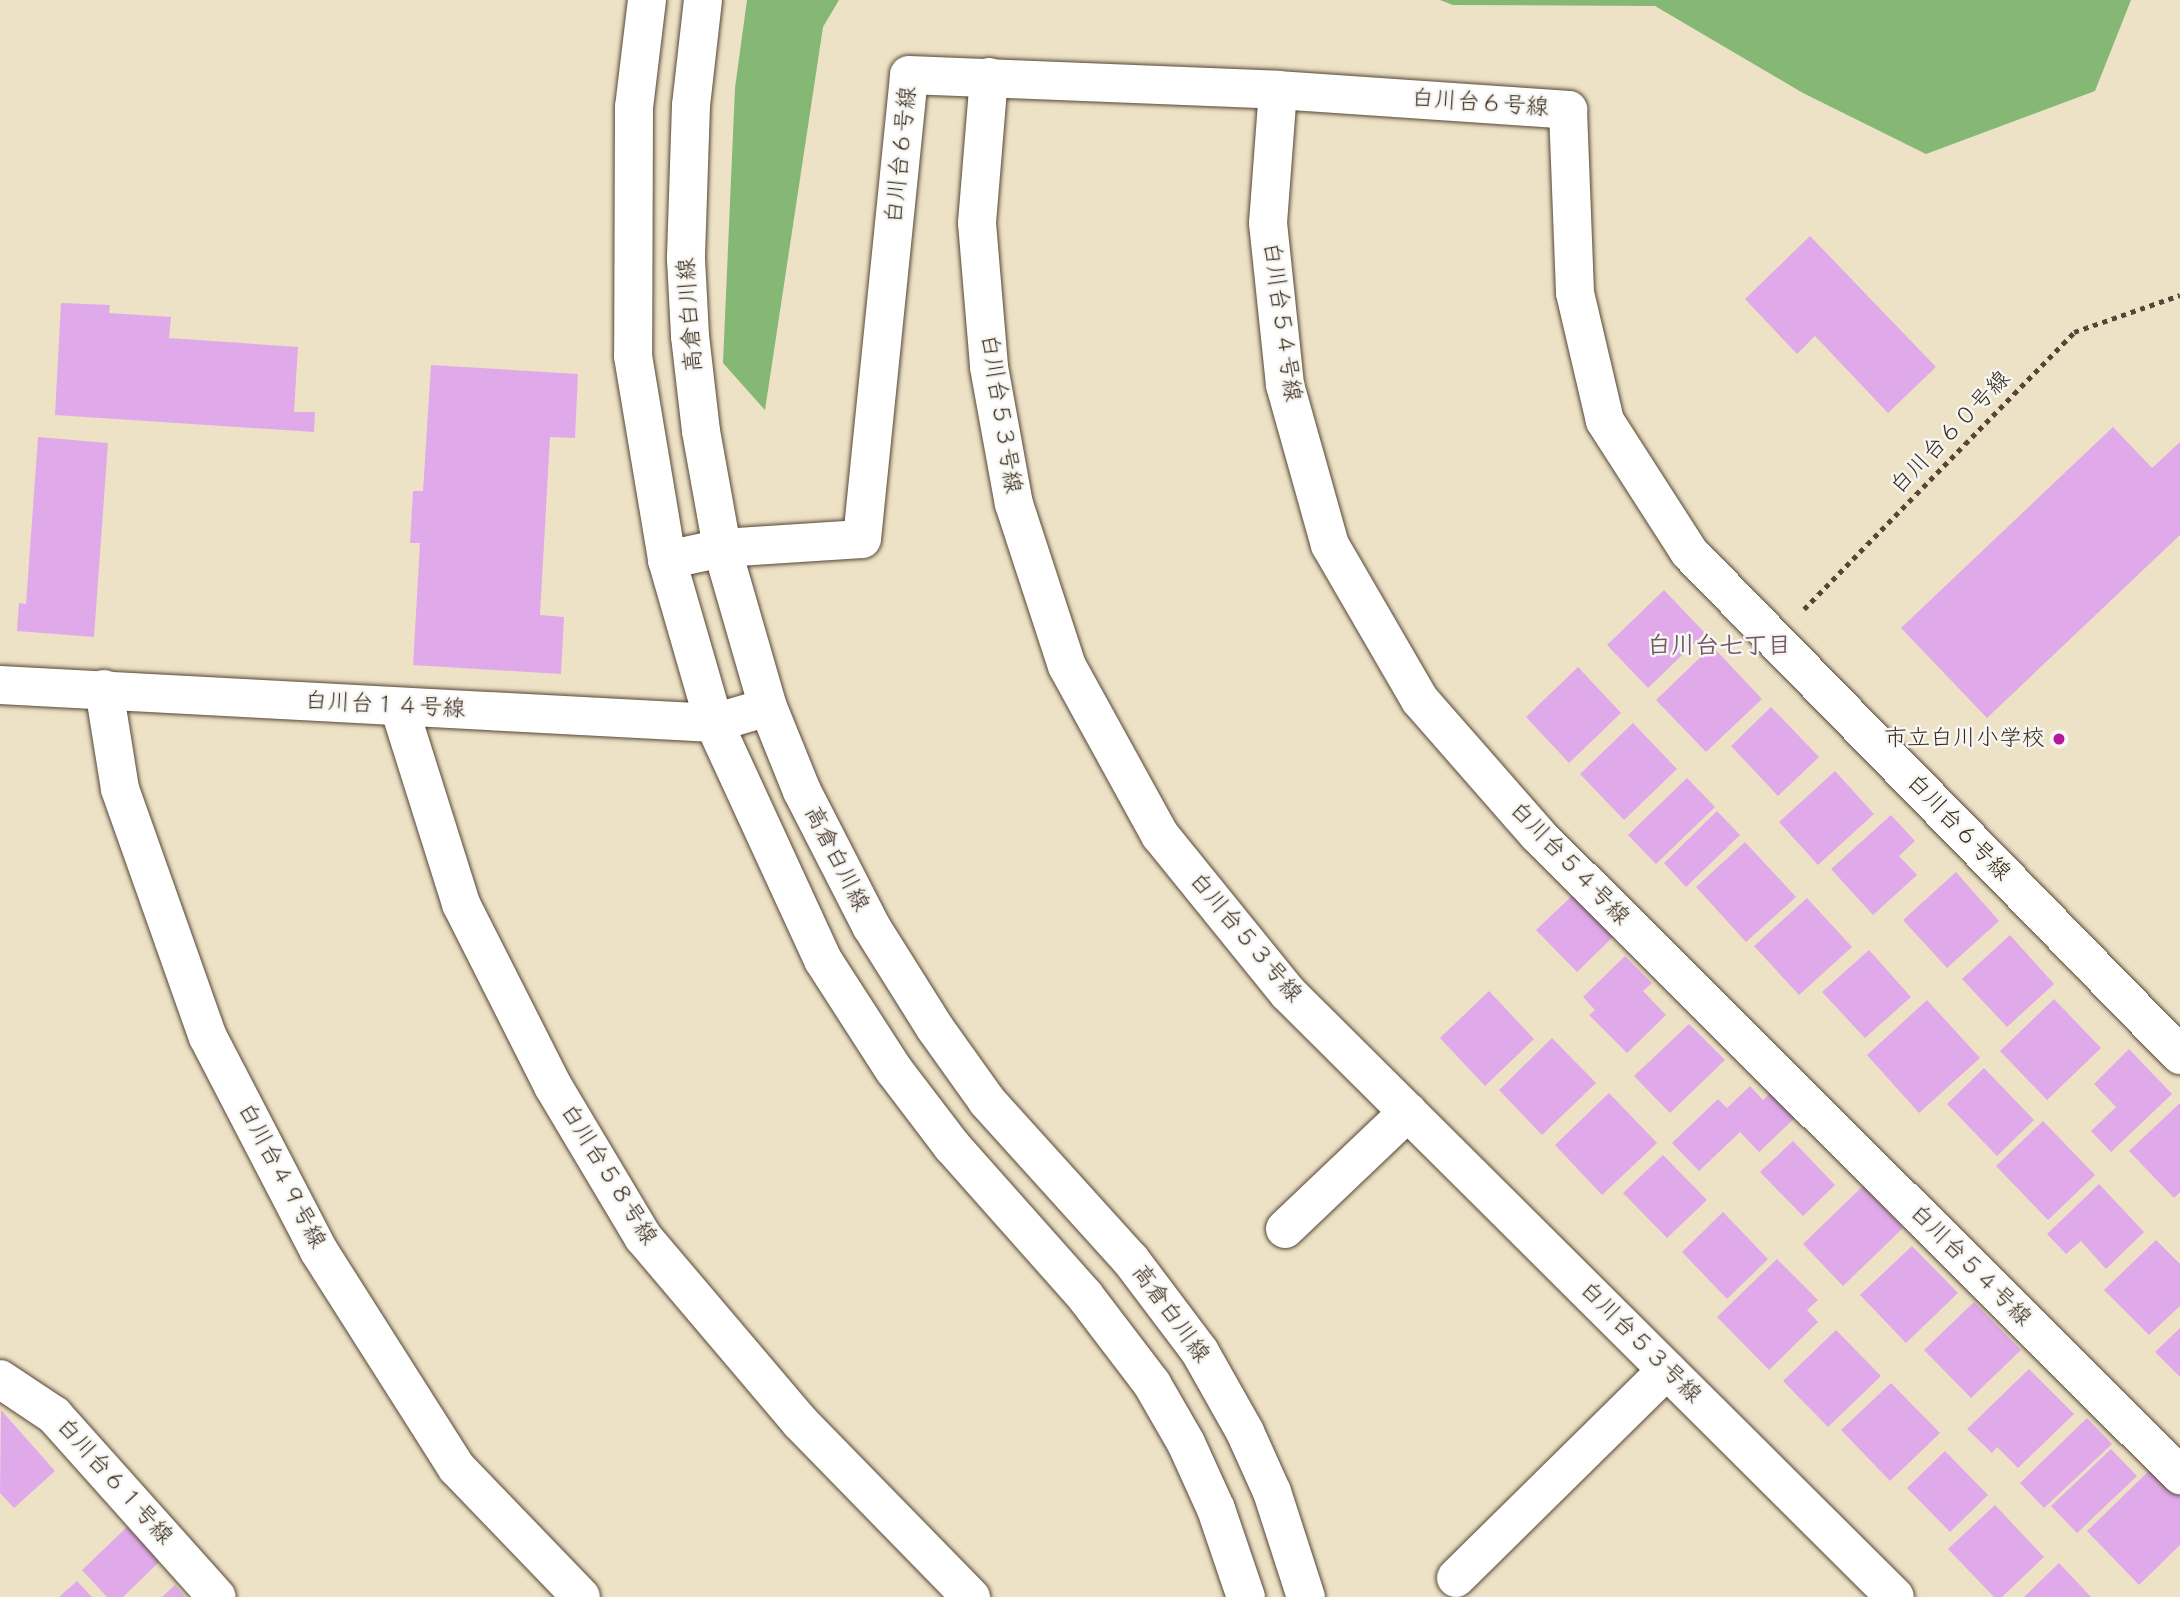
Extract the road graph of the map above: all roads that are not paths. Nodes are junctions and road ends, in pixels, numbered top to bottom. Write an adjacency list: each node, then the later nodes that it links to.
1 (647, 0): 6 (street)
2 (703, 0): 5 (street, 高倉白川線)
3 (989, 78): 4 (street, 白川台６号線); 5 (street, 白川台６号線); 13 (street, 白川台５３号線)
4 (1278, 90): 12 (street, 白川台６号線); 17 (street, 白川台５４号線)
5 (722, 548): 6 (street); 10 (street, 高倉白川線)
6 (667, 560): 11 (street)
7 (0, 685): 8 (street, 白川台１４号線)
8 (104, 689): 9 (street, 白川台１４号線); 20 (street, 白川台４９号線)
9 (399, 707): 11 (street, 白川台１４号線); 21 (street, 白川台５８号線)
10 (768, 707): 11 (street, 白川台１４号線); 23 (street, 高倉白川線)
11 (714, 723): 22 (street)
12 (2180, 1055)
13 (1408, 1112): 14 (street); 15 (street, 白川台５３号線)
14 (1285, 1229)
15 (1667, 1370): 18 (street); 24 (street, 白川台５３号線)
16 (0, 1379): 19 (street, 白川台６１号線)
17 (2180, 1475)
18 (1456, 1578)
19 (217, 1597)
20 (581, 1597)
21 (971, 1597)
22 (1247, 1597)
23 (1306, 1597)
24 (1895, 1597)

